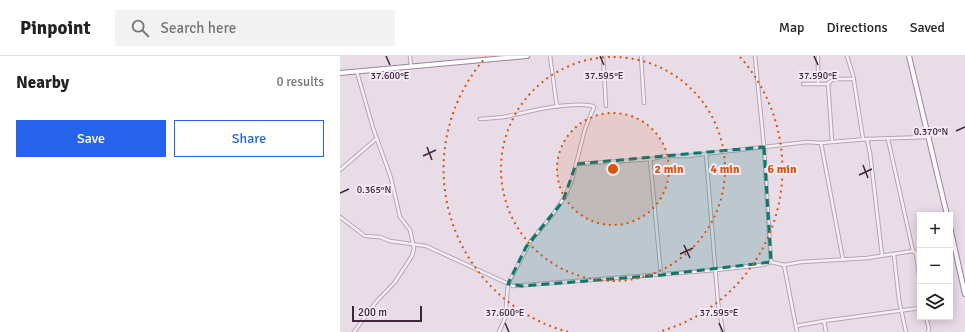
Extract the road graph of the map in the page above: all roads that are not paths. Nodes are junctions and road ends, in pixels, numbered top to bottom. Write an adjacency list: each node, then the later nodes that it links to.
1 (410, 56): 12 (street)
2 (527, 56): 10 (highway)
3 (550, 56): 21 (street)
4 (603, 56): 20 (street)
5 (641, 56): 19 (street)
6 (755, 56): 30 (street)
7 (818, 56): 18 (street)
8 (847, 56): 15 (street)
9 (909, 56): 23 (highway)
10 (513, 57): 11 (highway)
11 (487, 58): 12 (highway)
12 (411, 68): 13 (highway)
13 (357, 72): 14 (highway); 25 (street)
14 (340, 74)
15 (854, 78): 16 (street); 26 (street)
16 (828, 83): 18 (street); 28 (street)
17 (803, 84): 18 (street)
18 (818, 84)
19 (644, 103)
20 (606, 106)
21 (557, 107): 22 (street); 33 (street)
22 (480, 119)
23 (929, 137): 24 (street); 35 (highway)
24 (888, 138): 27 (street); 39 (street)
25 (376, 139): 34 (street); 37 (street)
26 (863, 139): 27 (street); 28 (street)
27 (867, 139): 40 (street)
28 (832, 141): 29 (street)
29 (821, 143): 30 (street); 42 (street)
30 (764, 147): 31 (street); 43 (street)
31 (706, 154): 32 (street); 46 (street)
32 (650, 159): 33 (street); 47 (street)
33 (576, 164): 48 (street)
34 (340, 170)
35 (946, 212)
36 (340, 217): 37 (street)
37 (413, 244): 48 (street); 55 (street)
38 (952, 248): 49 (highway)
39 (914, 252): 41 (street); 45 (street)
40 (882, 255): 41 (street); 42 (street)
41 (894, 255): 51 (street)
42 (843, 260): 44 (street)
43 (771, 262): 44 (street); 46 (street)
44 (784, 265): 54 (street)
45 (917, 266)
46 (716, 270): 47 (street); 57 (street)
47 (661, 274): 48 (street)
48 (508, 284): 56 (street)
49 (965, 294)
50 (917, 308): 51 (street)
51 (901, 310): 53 (street); 60 (street)
52 (927, 320): 61 (street)
53 (824, 321): 54 (street); 59 (street)
54 (796, 326): 58 (street)
55 (354, 332)
56 (499, 332)
57 (723, 332)
58 (797, 332)
59 (826, 332)
60 (906, 332)
61 (928, 332)

